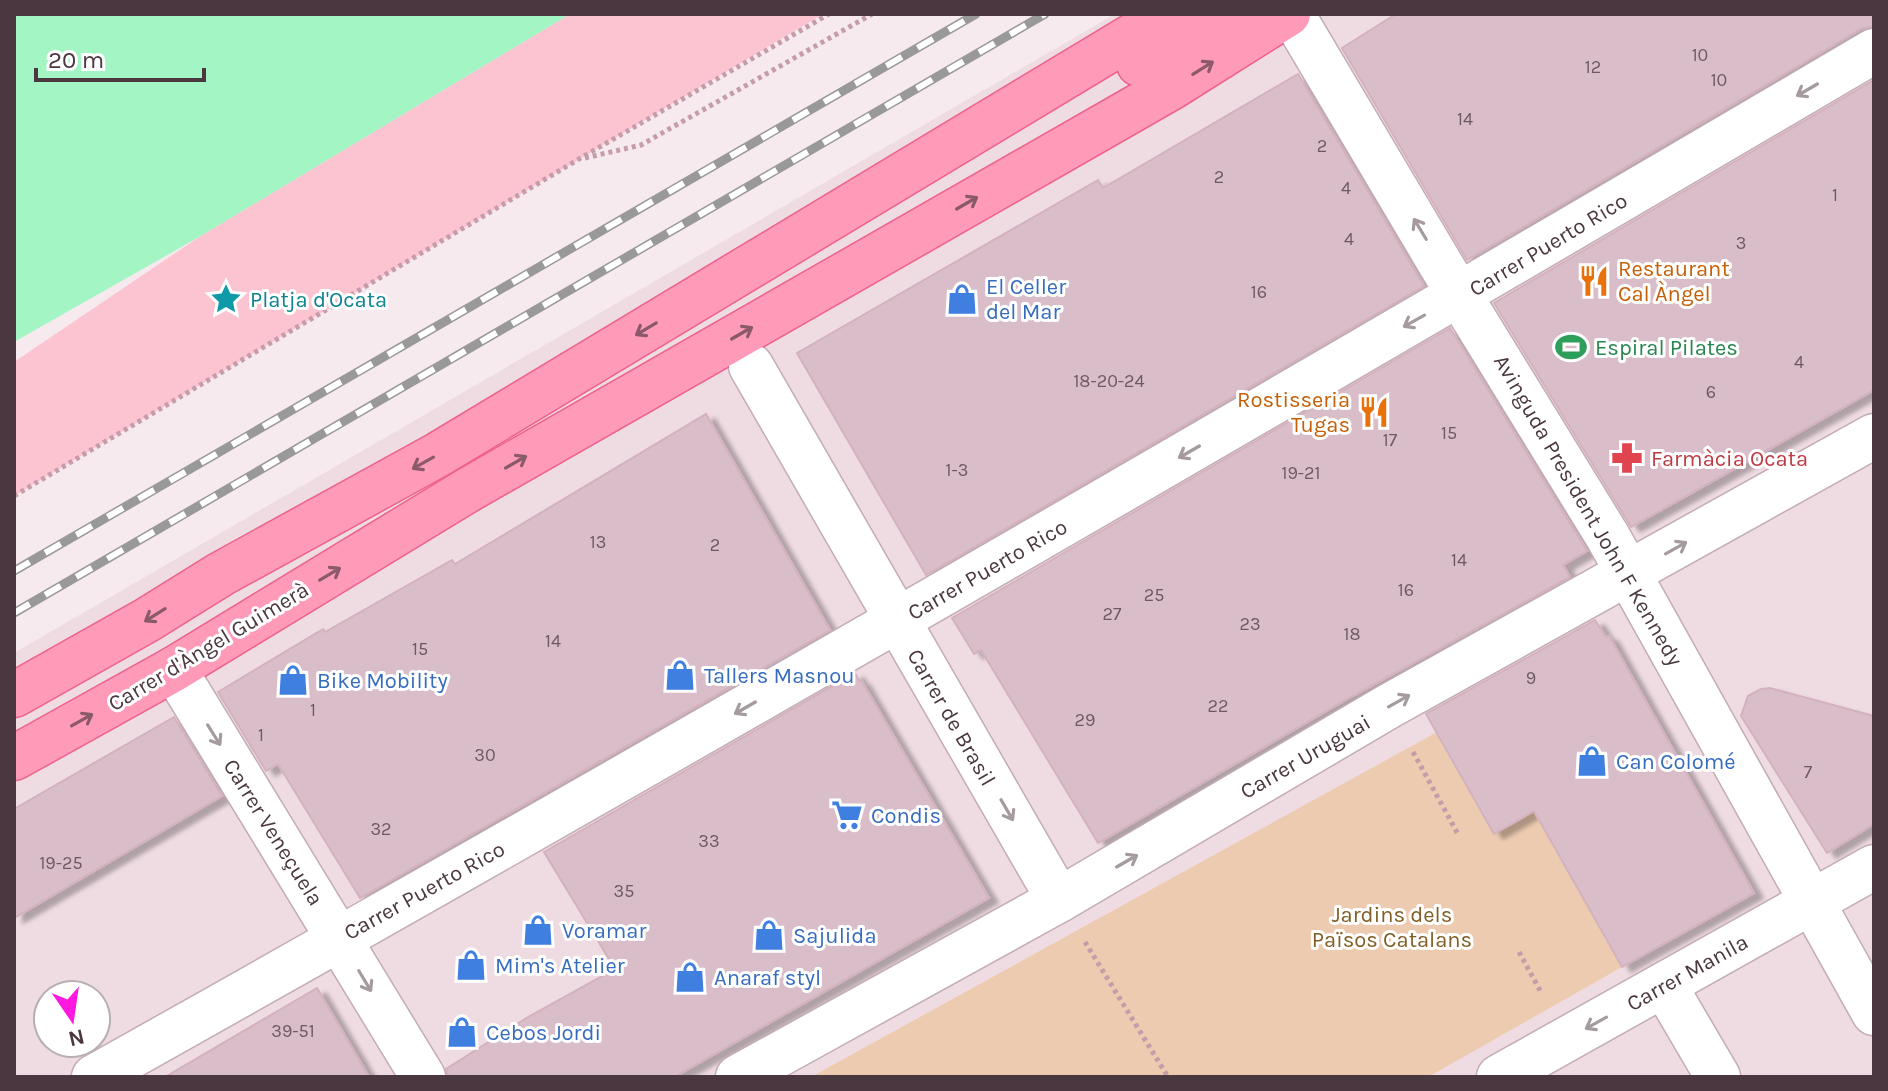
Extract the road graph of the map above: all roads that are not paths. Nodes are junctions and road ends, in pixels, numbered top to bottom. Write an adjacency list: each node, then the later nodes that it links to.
1 (1169, 14): 6 (main road)
2 (1232, 14): 6 (main road)
3 (1290, 14): 5 (street, Avinguda President John F Kennedy, one-way to 3); 11 (main road, Carrer d'Àngel Guimerà, one-way to 3)
4 (1874, 51): 5 (street, Carrer Puerto Rico, one-way to 5)
5 (1461, 295): 9 (street, Avinguda President John F Kennedy); 10 (street, Carrer Puerto Rico, one-way to 10)
6 (697, 299): 12 (main road, one-way to 12)
7 (751, 366): 10 (street, Carrer de Brasil)
8 (1874, 436): 9 (street, Carrer Uruguai, one-way to 8)
9 (1630, 574): 15 (street, Carrer Uruguai, one-way to 9); 16 (street, Avinguda President John F Kennedy)
10 (897, 622): 15 (street, Carrer de Brasil, one-way to 15); 17 (street, Carrer Puerto Rico, one-way to 17)
11 (174, 669): 13 (main road, Carrer d'Àngel Guimerà, one-way to 11); 17 (street, Carrer Veneçuela, one-way to 17)
12 (14, 695)
13 (14, 758)
14 (1874, 867): 16 (street, Carrer Manila)
15 (1059, 900): 22 (street, Carrer Uruguai)
16 (1811, 903): 18 (street, Carrer Manila); 19 (street, Avinguda President John F Kennedy)
17 (339, 938): 20 (street, Carrer Puerto Rico); 21 (street, Carrer Veneçuela, one-way to 21)
18 (1664, 985): 23 (street, Carrer Manila, one-way to 23); 24 (street)
19 (1874, 1013)
20 (94, 1077)
21 (423, 1077)
22 (738, 1077)
23 (1499, 1077)
24 (1718, 1077)

